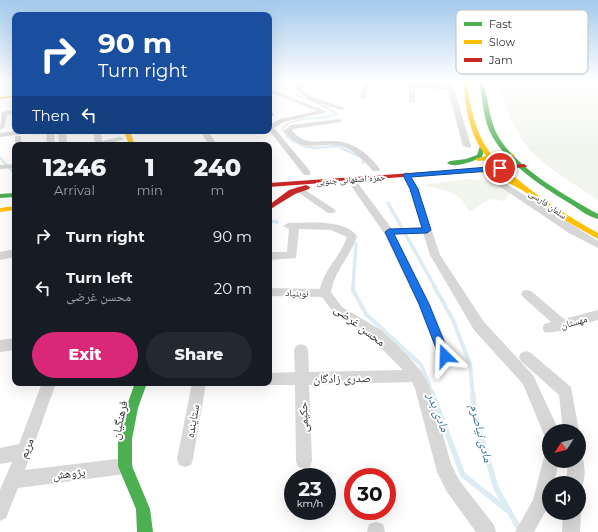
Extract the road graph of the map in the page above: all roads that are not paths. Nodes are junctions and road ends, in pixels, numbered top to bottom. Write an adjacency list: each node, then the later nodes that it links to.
1 (311, 107): 9 (street)
2 (338, 107): 6 (street)
3 (455, 107): 15 (street)
4 (469, 107): 16 (main road, سلمان فارسی)
5 (487, 107): 17 (main road, سلمان فارسی)
6 (342, 108)
7 (12, 113): 11 (street)
8 (339, 121): 21 (street)
9 (272, 126)
10 (272, 130): 24 (street)
11 (0, 132): 12 (street)
12 (12, 132)
13 (120, 138): 14 (street)
14 (105, 142)
15 (466, 146)
16 (482, 147): 19 (main road, سلمان فارسی); 20 (main road)
17 (512, 155): 18 (main road, سلمان فارسی); 19 (main road, حمزه اصفهانی جنوبی)
18 (525, 157): 22 (main road, حمزه اصفهانی جنوبی); 41 (main road, سلمان فارسی)
19 (491, 158): 20 (main road, حمزه اصفهانی جنوبی); 22 (main road, سلمان فارسی)
20 (467, 160): 21 (main road, حمزه اصفهانی جنوبی); 23 (main road)
21 (376, 168): 24 (main road, حمزه اصفهانی جنوبی)
22 (500, 168): 23 (main road, حمزه اصفهانی جنوبی); 32 (main road, سلمان فارسی)
23 (480, 170): 25 (main road, حمزه اصفهانی جنوبی); 32 (main road, حمزه اصفهانی جنوبی)
24 (306, 173): 26 (main road, حمزه اصفهانی جنوبی)
25 (406, 175): 27 (main road, حمزه اصفهانی جنوبی); 42 (street)
26 (272, 176)
27 (351, 180): 28 (main road, حمزه اصفهانی جنوبی); 43 (street)
28 (320, 181): 30 (main road, حمزه اصفهانی جنوبی); 31 (main road)
29 (502, 184): 45 (street)
30 (272, 185)
31 (299, 189): 36 (main road); 40 (street)
32 (526, 189): 44 (main road, سلمان فارسی)
33 (12, 195): 35 (main road)
34 (579, 195): 37 (main road)
35 (0, 196)
36 (272, 206)
37 (598, 207)
38 (12, 208): 39 (main road)
39 (0, 210)
40 (331, 211)
41 (598, 217)
42 (427, 230): 43 (street); 66 (street)
43 (399, 232): 58 (street)
44 (598, 236)
45 (598, 245)
46 (12, 254): 47 (street)
47 (0, 256)
48 (272, 256): 50 (street)
49 (272, 292): 50 (street, نوبنیاد)
50 (324, 294): 60 (street, محسن غرضی)
51 (527, 294): 53 (street)
52 (596, 318): 53 (street, مهستان)
53 (563, 325): 54 (street, مهستان)
54 (549, 328)
55 (12, 344): 56 (street)
56 (0, 346)
57 (301, 350): 62 (street, حکیمی)
58 (445, 356)
59 (526, 357): 67 (street)
60 (416, 376): 62 (street, صدری زادگان); 78 (street, محسن غرضی)
61 (272, 379): 62 (street, صدری زادگان)
62 (301, 379): 71 (street, حکیمی)
63 (48, 386): 68 (street, مریم)
64 (140, 386): 72 (main road, فرهنگیان)
65 (198, 386): 70 (street, ستاینده)
66 (548, 424)
67 (570, 424)
68 (25, 451): 69 (street); 74 (street, مریم)
69 (0, 456)
70 (185, 459)
71 (304, 461)
72 (125, 466): 74 (street, پژوهش); 77 (main road, فرهنگیان)
73 (549, 468): 79 (street)
74 (13, 480): 75 (street, مریم)
75 (0, 512)
76 (572, 520): 80 (street)
77 (145, 532)
78 (487, 532)
79 (524, 532)
80 (571, 532)

